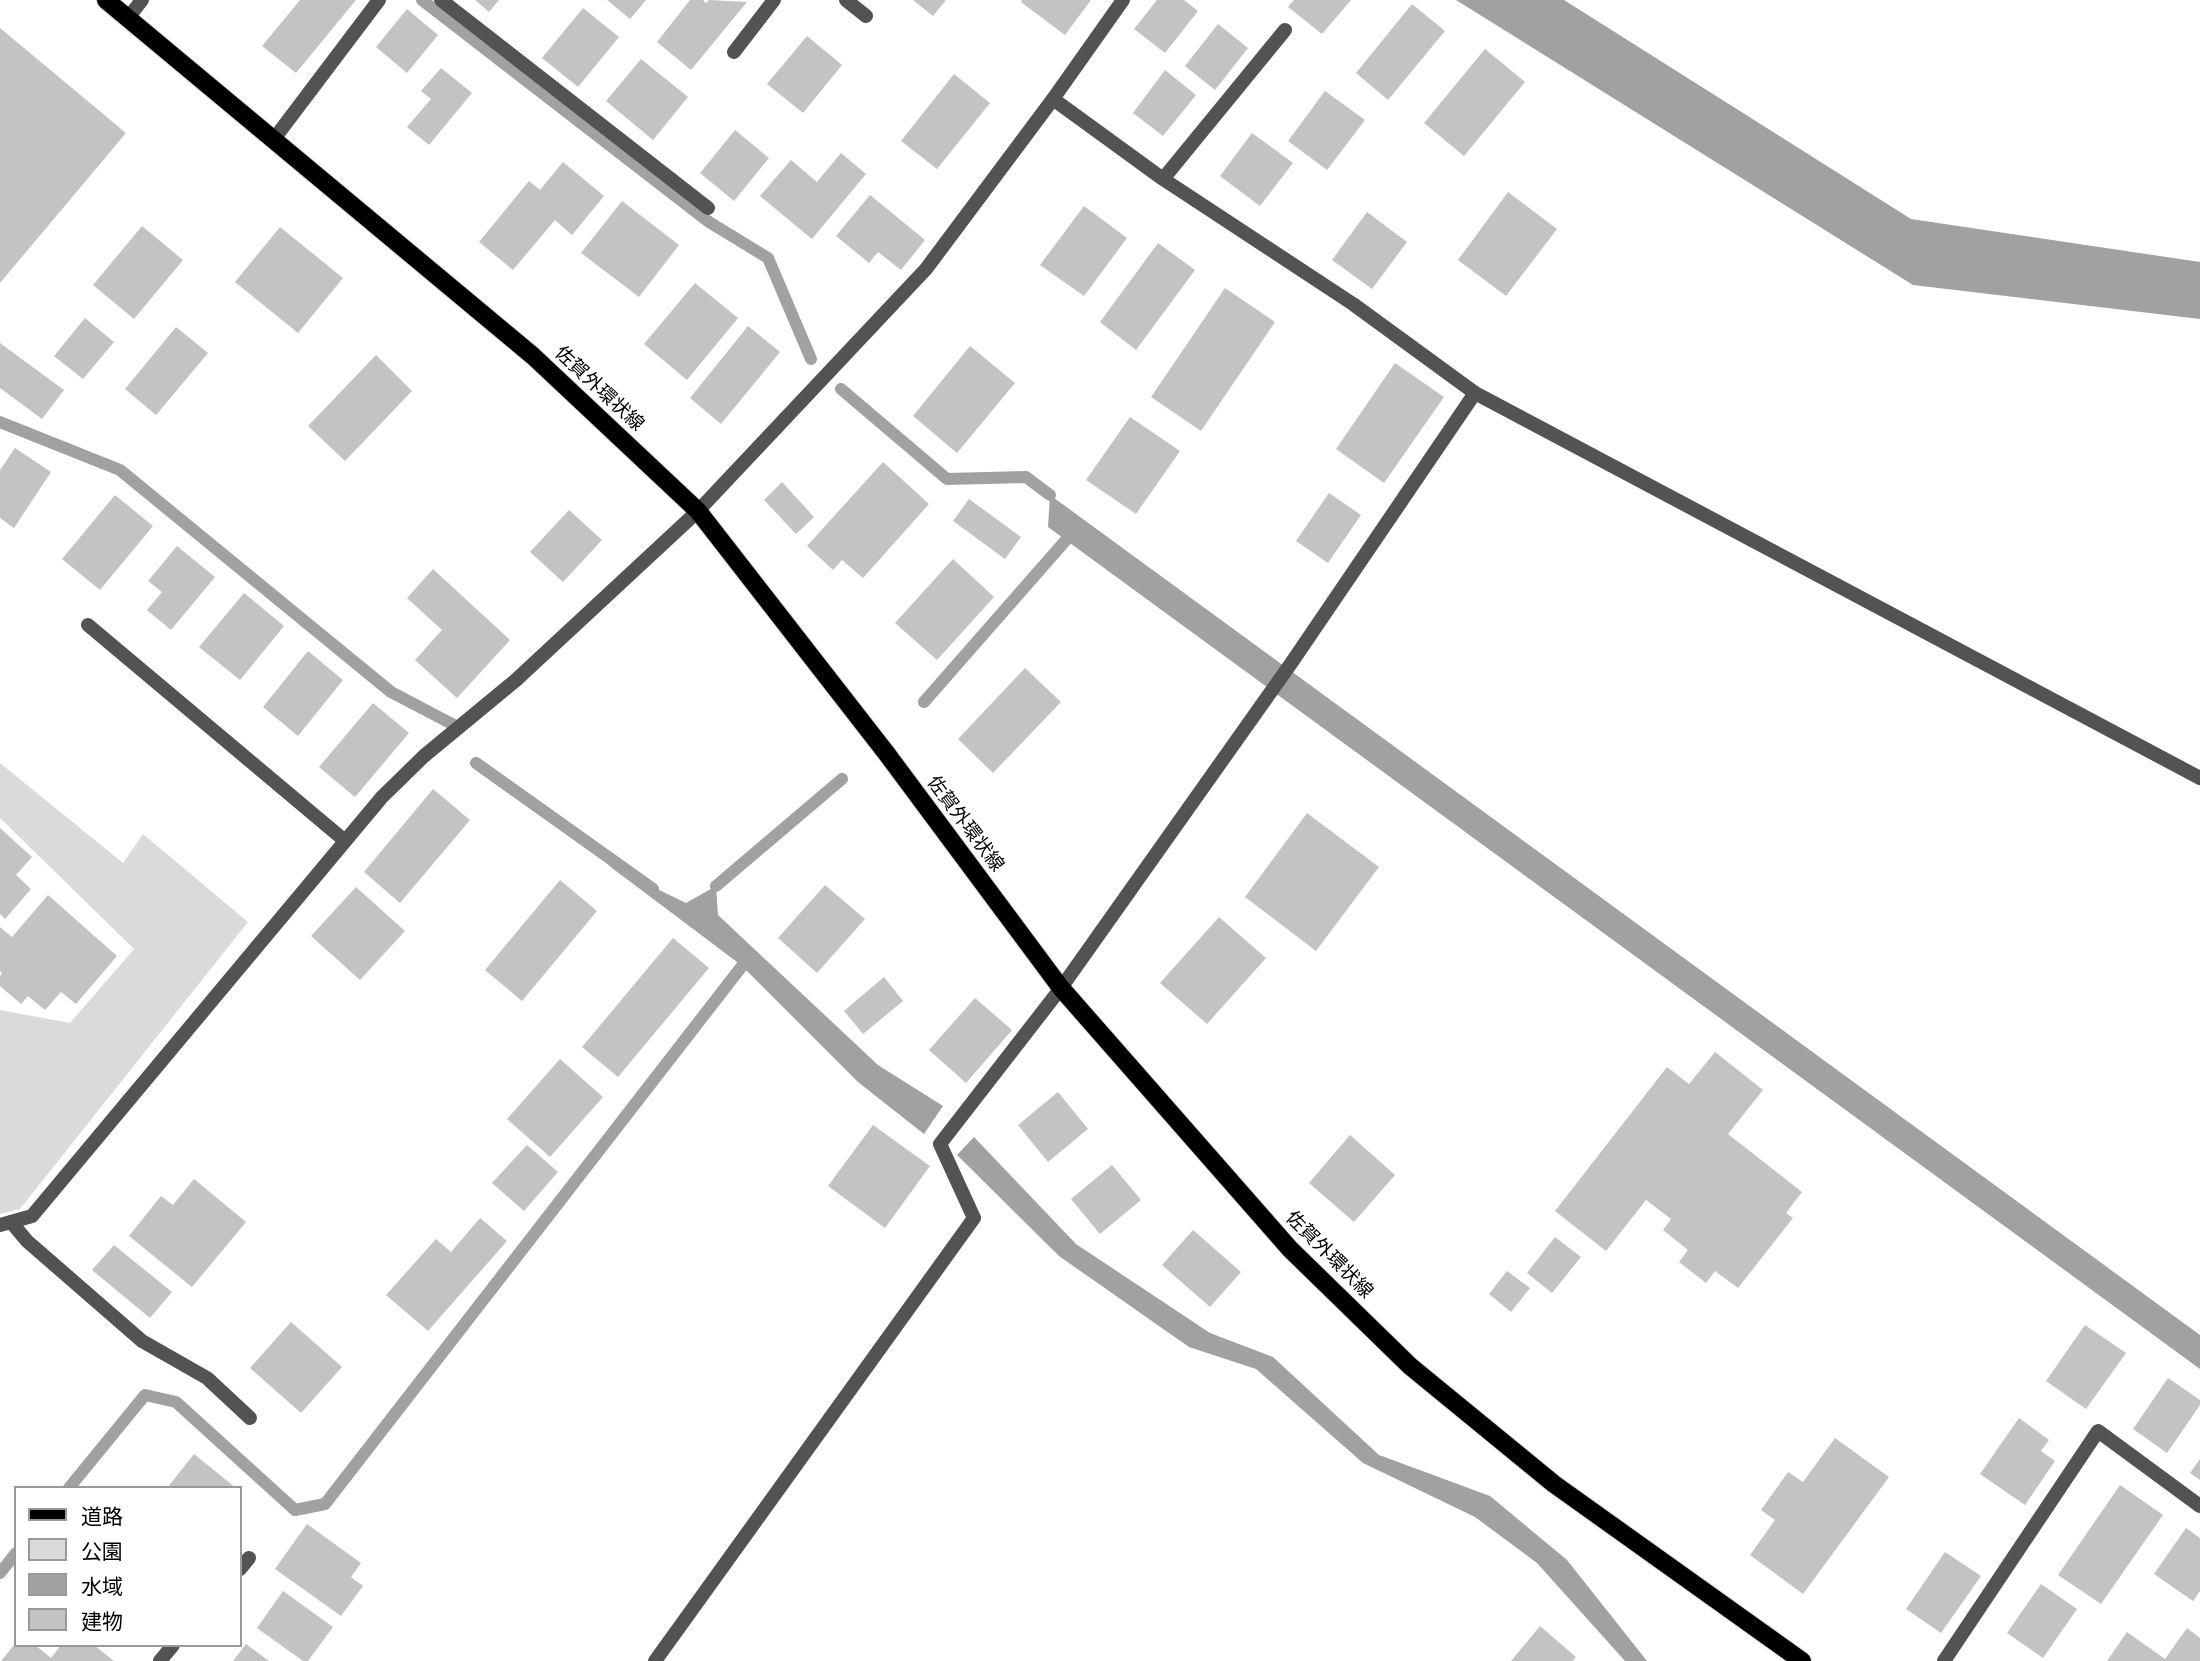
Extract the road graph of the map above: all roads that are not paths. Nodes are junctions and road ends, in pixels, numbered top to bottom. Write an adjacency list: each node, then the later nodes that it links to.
1 (106, 0): 9 (main road, 佐賀外環状線)
2 (142, 0): 9 (street)
3 (379, 0): 13 (street)
4 (441, 0): 15 (street)
5 (774, 0): 11 (street)
6 (846, 0): 8 (street)
7 (1123, 0): 12 (street)
8 (866, 16)
9 (128, 18): 13 (main road, 佐賀外環状線)
10 (1285, 30): 14 (street)
11 (734, 52)
12 (1053, 99): 14 (street); 17 (street)
13 (274, 139): 17 (main road, 佐賀外環状線)
14 (1163, 179): 16 (street)
15 (708, 208)
16 (1475, 393): 19 (street); 21 (street)
17 (698, 511): 20 (street); 21 (main road, 佐賀外環状線)
18 (88, 625): 20 (street)
19 (2200, 778)
20 (344, 840): 22 (street)
21 (1060, 988): 27 (street); 28 (main road, 佐賀外環状線)
22 (5, 1224): 23 (street)
23 (250, 1418)
24 (2200, 1506): 29 (street)
25 (171, 1647): 26 (street)
26 (160, 1661)
27 (655, 1661)
28 (1802, 1661)
29 (1944, 1661)

